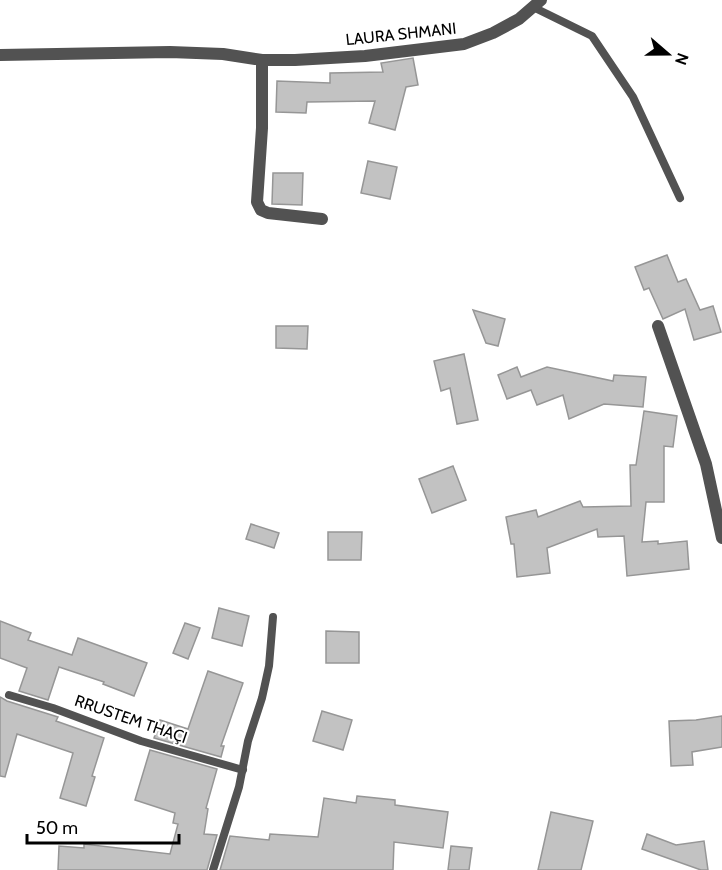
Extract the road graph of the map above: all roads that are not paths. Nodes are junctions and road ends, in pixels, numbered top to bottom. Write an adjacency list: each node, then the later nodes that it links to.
1 (537, 4): 3 (street, LAURA SHMANI); 4 (lane, LAURA SHMANI)
2 (0, 55): 3 (street, LAURA SHMANI)
3 (262, 60): 5 (street)
4 (680, 198)
5 (322, 219)
6 (658, 326): 7 (street)
7 (722, 538)
8 (273, 617): 10 (lane)
9 (9, 695): 10 (lane, RRUSTEM THAÇI)
10 (243, 770): 11 (lane)
11 (213, 870)

